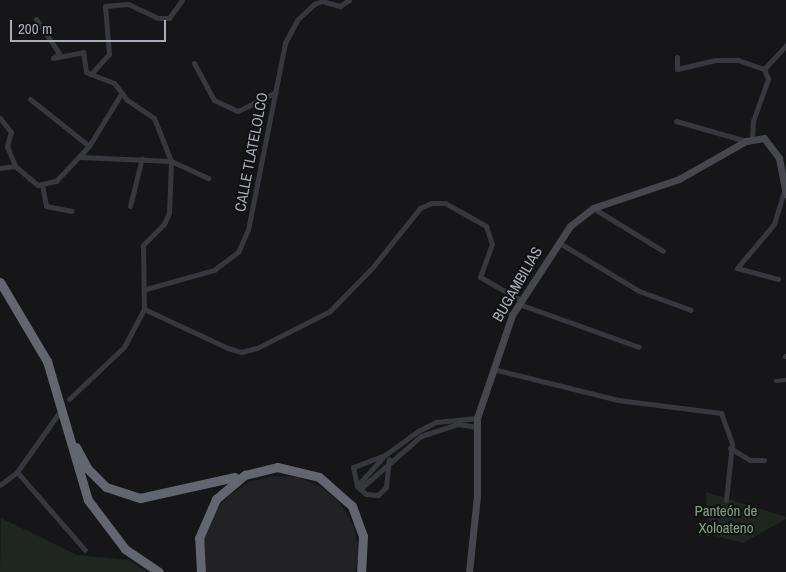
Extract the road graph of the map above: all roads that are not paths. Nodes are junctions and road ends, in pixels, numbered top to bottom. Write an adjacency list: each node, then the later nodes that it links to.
1 (182, 0): 8 (street)
2 (350, 0): 9 (street, CALLE TLATELOLCO)
3 (36, 19): 8 (street)
4 (786, 45): 7 (street)
5 (677, 57): 7 (street)
6 (194, 62): 9 (street)
7 (764, 68): 14 (street)
8 (91, 74): 10 (street)
9 (276, 92): 31 (street, CALLE TLATELOLCO)
10 (121, 94): 15 (street); 18 (street)
11 (30, 99): 15 (street)
12 (0, 118): 19 (street)
13 (676, 121): 14 (street)
14 (749, 141): 23 (main road, BUGAMBILIAS); 25 (main road, BUGAMBILIAS)
15 (88, 146): 16 (street)
16 (80, 156): 17 (street); 22 (street)
17 (142, 158): 18 (street); 24 (street)
18 (171, 162): 21 (street); 31 (street)
19 (15, 166): 20 (street); 22 (street)
20 (0, 168)
21 (208, 178)
22 (42, 186): 26 (street)
23 (785, 193): 29 (street)
24 (130, 206)
25 (593, 208): 27 (main road, BUGAMBILIAS); 28 (street)
26 (72, 211)
27 (558, 242): 32 (main road, BUGAMBILIAS); 34 (street)
28 (663, 251)
29 (778, 279)
30 (0, 282): 42 (highway)
31 (146, 289): 33 (street)
32 (520, 302): 33 (street); 35 (street); 36 (main road, BUGAMBILIAS)
33 (144, 309): 39 (street)
34 (691, 310)
35 (639, 347)
36 (493, 369): 41 (main road, BUGAMBILIAS); 44 (street)
37 (786, 380): 38 (street)
38 (776, 381)
39 (69, 399)
40 (58, 414): 47 (street)
41 (477, 418): 43 (main road, BUGAMBILIAS); 45 (street)
42 (67, 426): 48 (highway); 54 (highway)
43 (477, 428): 45 (street); 56 (main road, BUGAMBILIAS)
44 (730, 448): 46 (street); 51 (street)
45 (387, 457): 50 (street); 50 (street); 50 (street)
46 (764, 460)
47 (17, 472): 49 (street); 52 (street)
48 (245, 475): 53 (highway); 55 (highway)
49 (0, 484)
50 (358, 487)
51 (726, 500)
52 (85, 550)
53 (200, 570)
54 (159, 572)
55 (360, 572)
56 (469, 572)

